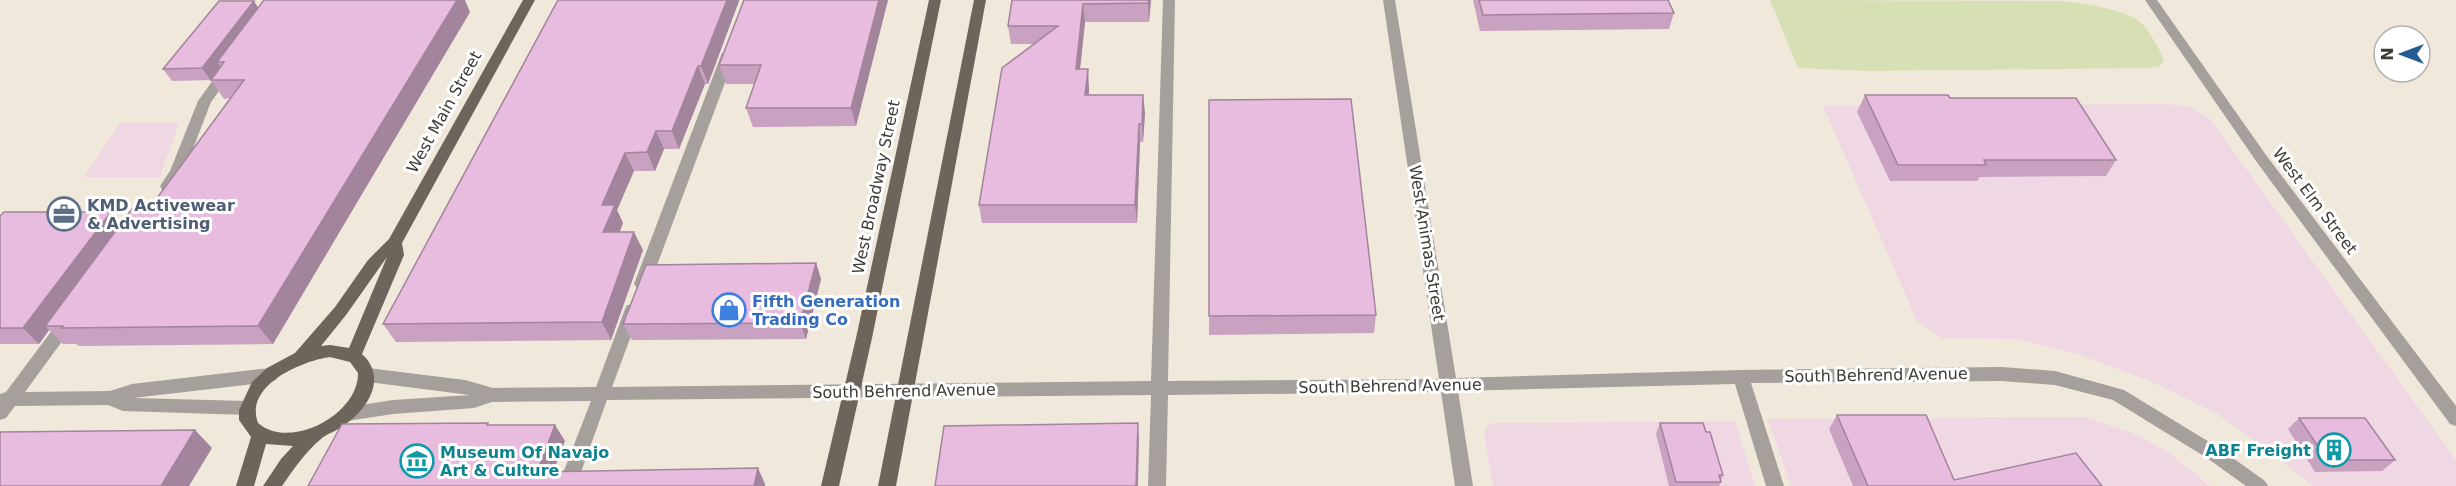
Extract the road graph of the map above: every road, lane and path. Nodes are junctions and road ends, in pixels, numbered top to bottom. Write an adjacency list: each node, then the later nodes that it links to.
1 (529, 0): 10 (main road, West Main Street)
2 (936, 0): 20 (main road, West Broadway Street)
3 (980, 0): 19 (main road)
4 (1168, 0): 18 (street)
5 (1389, 0): 17 (street, West Animas Street)
6 (2151, 0): 27 (street, West Elm Street)
7 (732, 44): 21 (street)
8 (232, 65): 9 (street)
9 (156, 201)
10 (394, 243): 12 (main road, West Main Street); 13 (main road, West Main Street)
11 (79, 306): 24 (street)
12 (354, 355): 13 (main road); 15 (main road)
13 (301, 357): 14 (main road)
14 (270, 375): 23 (street); 25 (main road)
15 (368, 375): 22 (street, South Behrend Avenue); 26 (main road)
16 (1741, 377): 17 (street, South Behrend Avenue); 37 (street); 38 (street, South Behrend Avenue)
17 (1449, 385): 18 (street, South Behrend Avenue); 36 (street, West Animas Street)
18 (1160, 388): 19 (street, South Behrend Avenue); 35 (street)
19 (904, 390): 20 (street, South Behrend Avenue); 34 (main road)
20 (851, 391): 21 (street, South Behrend Avenue); 33 (main road, West Broadway Street)
21 (601, 394): 22 (street, South Behrend Avenue); 32 (street)
22 (492, 395): 26 (street, South Behrend Avenue)
23 (110, 398): 24 (street); 25 (street)
24 (3, 404)
25 (247, 408): 29 (main road)
26 (347, 414): 28 (main road)
27 (2456, 419)
28 (317, 433): 29 (main road); 31 (main road)
29 (260, 436): 30 (main road)
30 (245, 486)
31 (272, 486)
32 (567, 486)
33 (830, 486)
34 (887, 486)
35 (1156, 486)
36 (1464, 486)
37 (1775, 486)
38 (2259, 486)

